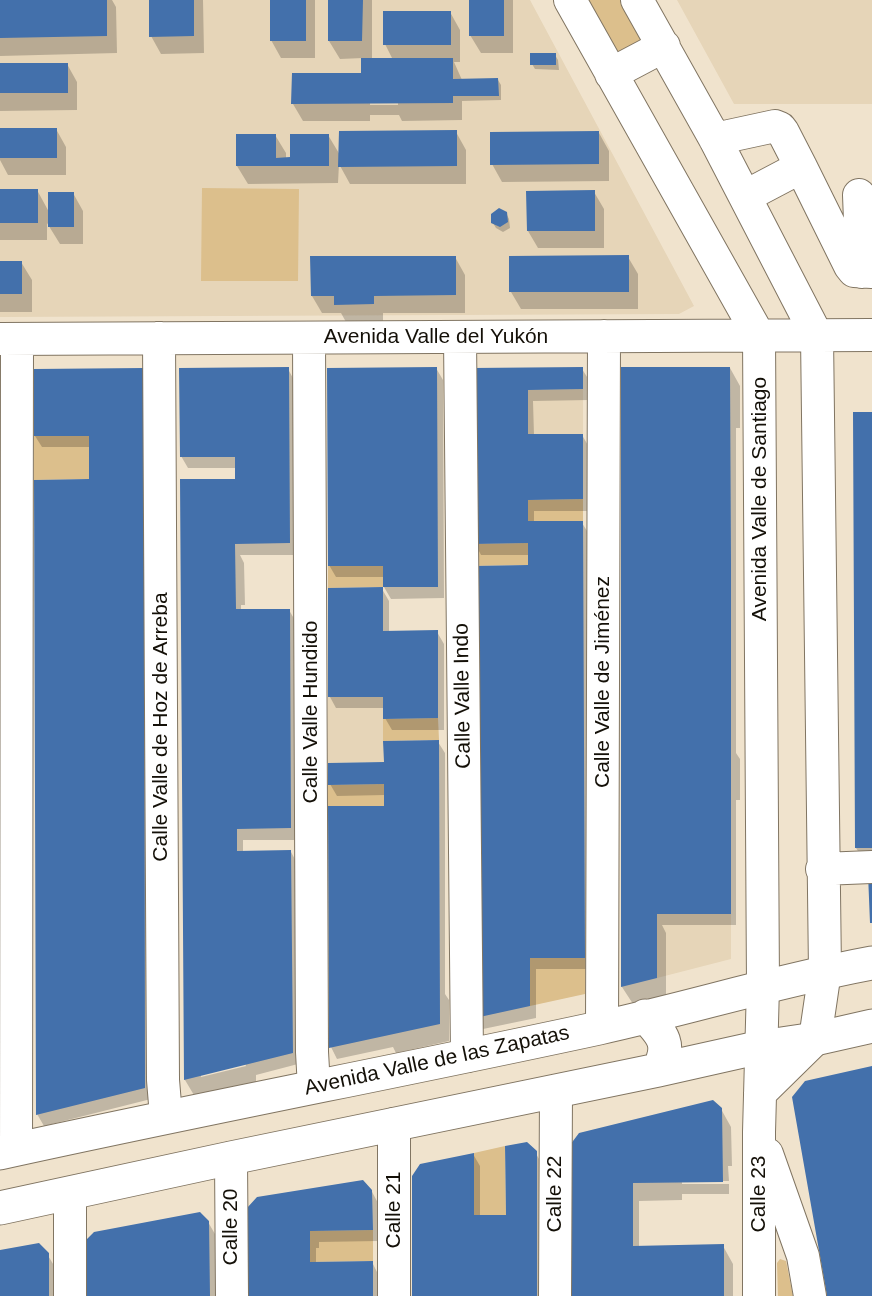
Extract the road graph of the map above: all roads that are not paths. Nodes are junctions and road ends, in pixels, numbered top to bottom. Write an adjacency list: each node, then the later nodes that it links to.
1 (570, 0): 4 (street, Avenida Valle de Santiago)
2 (637, 0): 3 (street)
3 (664, 46): 4 (street); 5 (street)
4 (611, 74): 12 (street, Avenida Valle de Santiago)
5 (715, 139): 6 (street); 8 (street)
6 (801, 167): 8 (street); 9 (street)
7 (859, 195): 9 (street)
8 (746, 196): 13 (street)
9 (867, 272)
10 (872, 335): 13 (street, Avenida Valle del Yukón)
11 (604, 336): 12 (street, Avenida Valle del Yukón); 14 (street, Avenida Valle del Yukón); 26 (street, Calle Valle de Jiménez)
12 (759, 336): 13 (street, Avenida Valle del Yukón); 23 (street, Avenida Valle de Santiago)
13 (817, 336): 19 (street)
14 (460, 337): 16 (street, Avenida Valle del Yukón); 29 (street, Calle Valle Indo)
15 (159, 338): 16 (street, Avenida Valle del Yukón); 17 (street, Avenida Valle del Yukón); 34 (street, Calle Valle de Hoz de Arreba)
16 (309, 338): 31 (street, Calle Valle Hundido)
17 (9, 339): 20 (street)
18 (872, 867): 19 (street)
19 (822, 869): 22 (street)
20 (8, 872): 37 (street)
21 (872, 963): 22 (main road, Avenida Valle de las Zapatas)
22 (825, 971): 23 (main road, Avenida Valle de las Zapatas); 27 (street)
23 (763, 986): 24 (main road, Avenida Valle de las Zapatas); 28 (street, Avenida Valle de Santiago)
24 (645, 1016): 26 (main road, Avenida Valle de las Zapatas); 30 (main road)
25 (872, 1026): 27 (main road)
26 (602, 1027): 29 (main road, Avenida Valle de las Zapatas)
27 (815, 1039): 28 (main road); 33 (street)
28 (761, 1047): 30 (main road); 33 (street, Calle 23)
29 (467, 1056): 31 (main road, Avenida Valle de las Zapatas)
30 (658, 1070): 32 (main road)
31 (314, 1087): 34 (main road, Avenida Valle de las Zapatas)
32 (556, 1092): 35 (main road); 44 (street, Calle 22)
33 (760, 1093): 36 (street, Calle 23)
34 (166, 1116): 37 (main road, Avenida Valle de las Zapatas)
35 (394, 1124): 38 (main road); 43 (street, Calle 21)
36 (759, 1132): 45 (street, Calle 23); 46 (street)
37 (8, 1151)
38 (231, 1158): 39 (main road); 42 (street, Calle 20)
39 (70, 1194): 40 (main road); 41 (street)
40 (0, 1208)
41 (70, 1296)
42 (232, 1296)
43 (394, 1296)
44 (555, 1296)
45 (759, 1296)
46 (810, 1296)

